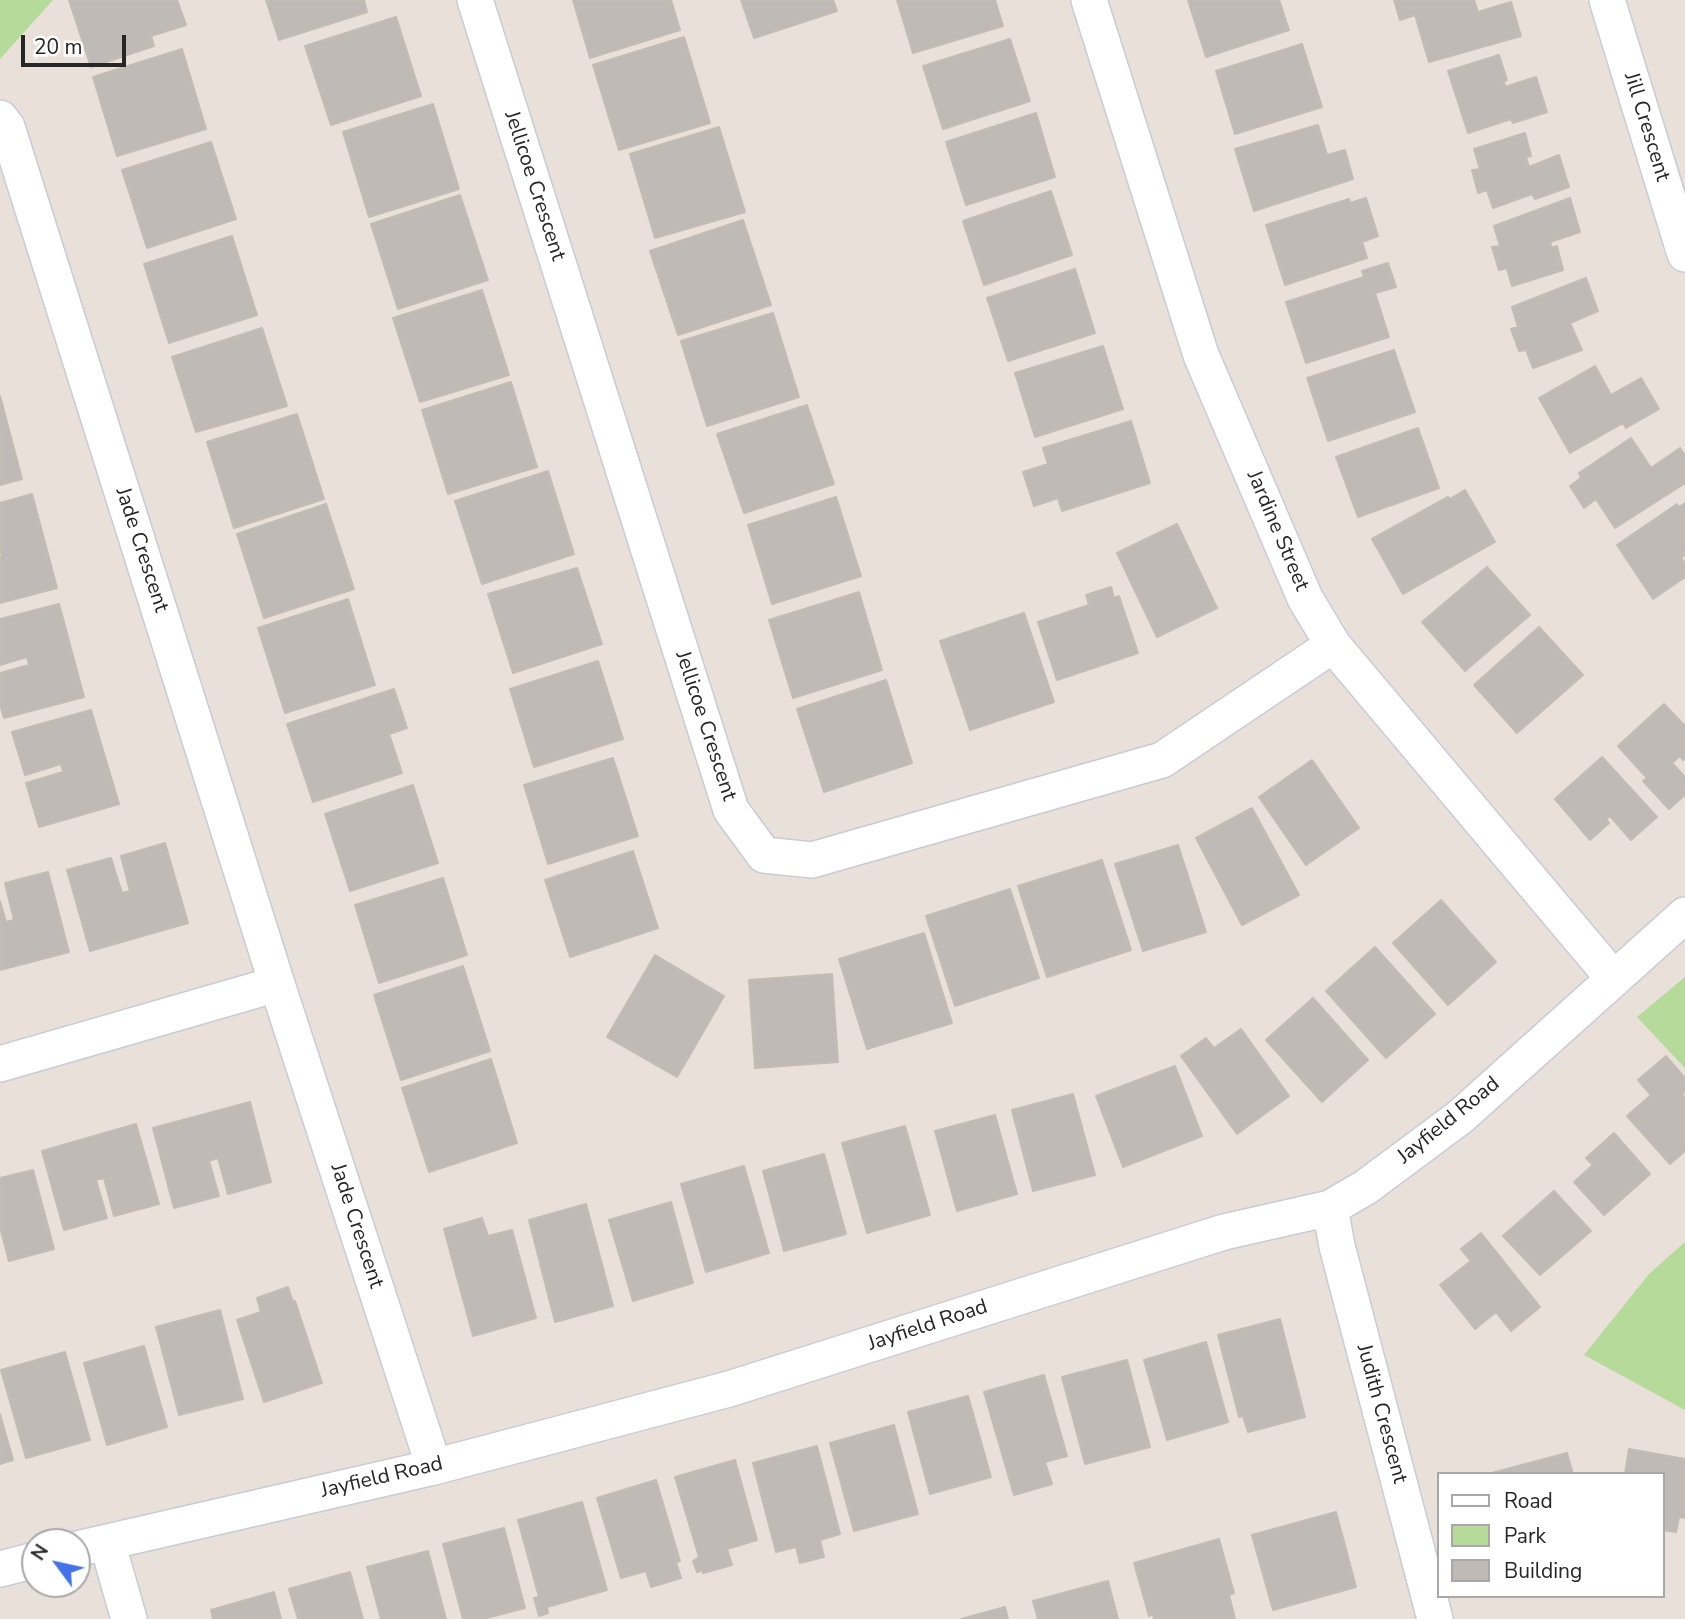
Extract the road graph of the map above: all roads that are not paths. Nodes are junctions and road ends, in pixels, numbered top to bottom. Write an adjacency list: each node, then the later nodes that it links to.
1 (475, 0): 6 (street, Jellicoe Crescent)
2 (1089, 0): 6 (street, Jardine Street)
3 (1607, 0): 5 (street, Jill Crescent)
4 (0, 118): 9 (street, Jade Crescent)
5 (1685, 254)
6 (1333, 645): 8 (street, Jardine Street)
7 (1685, 915): 8 (street, Jayfield Road)
8 (1614, 979): 11 (street, Jayfield Road)
9 (278, 984): 10 (street); 12 (street, Jade Crescent)
10 (0, 1064)
11 (1330, 1208): 12 (street, Jayfield Road); 17 (street, Judith Crescent)
12 (434, 1467): 13 (street, Jayfield Road)
13 (92, 1545): 16 (street)
14 (21, 1564): 15 (street)
15 (0, 1569)
16 (129, 1619)
17 (1435, 1619)

